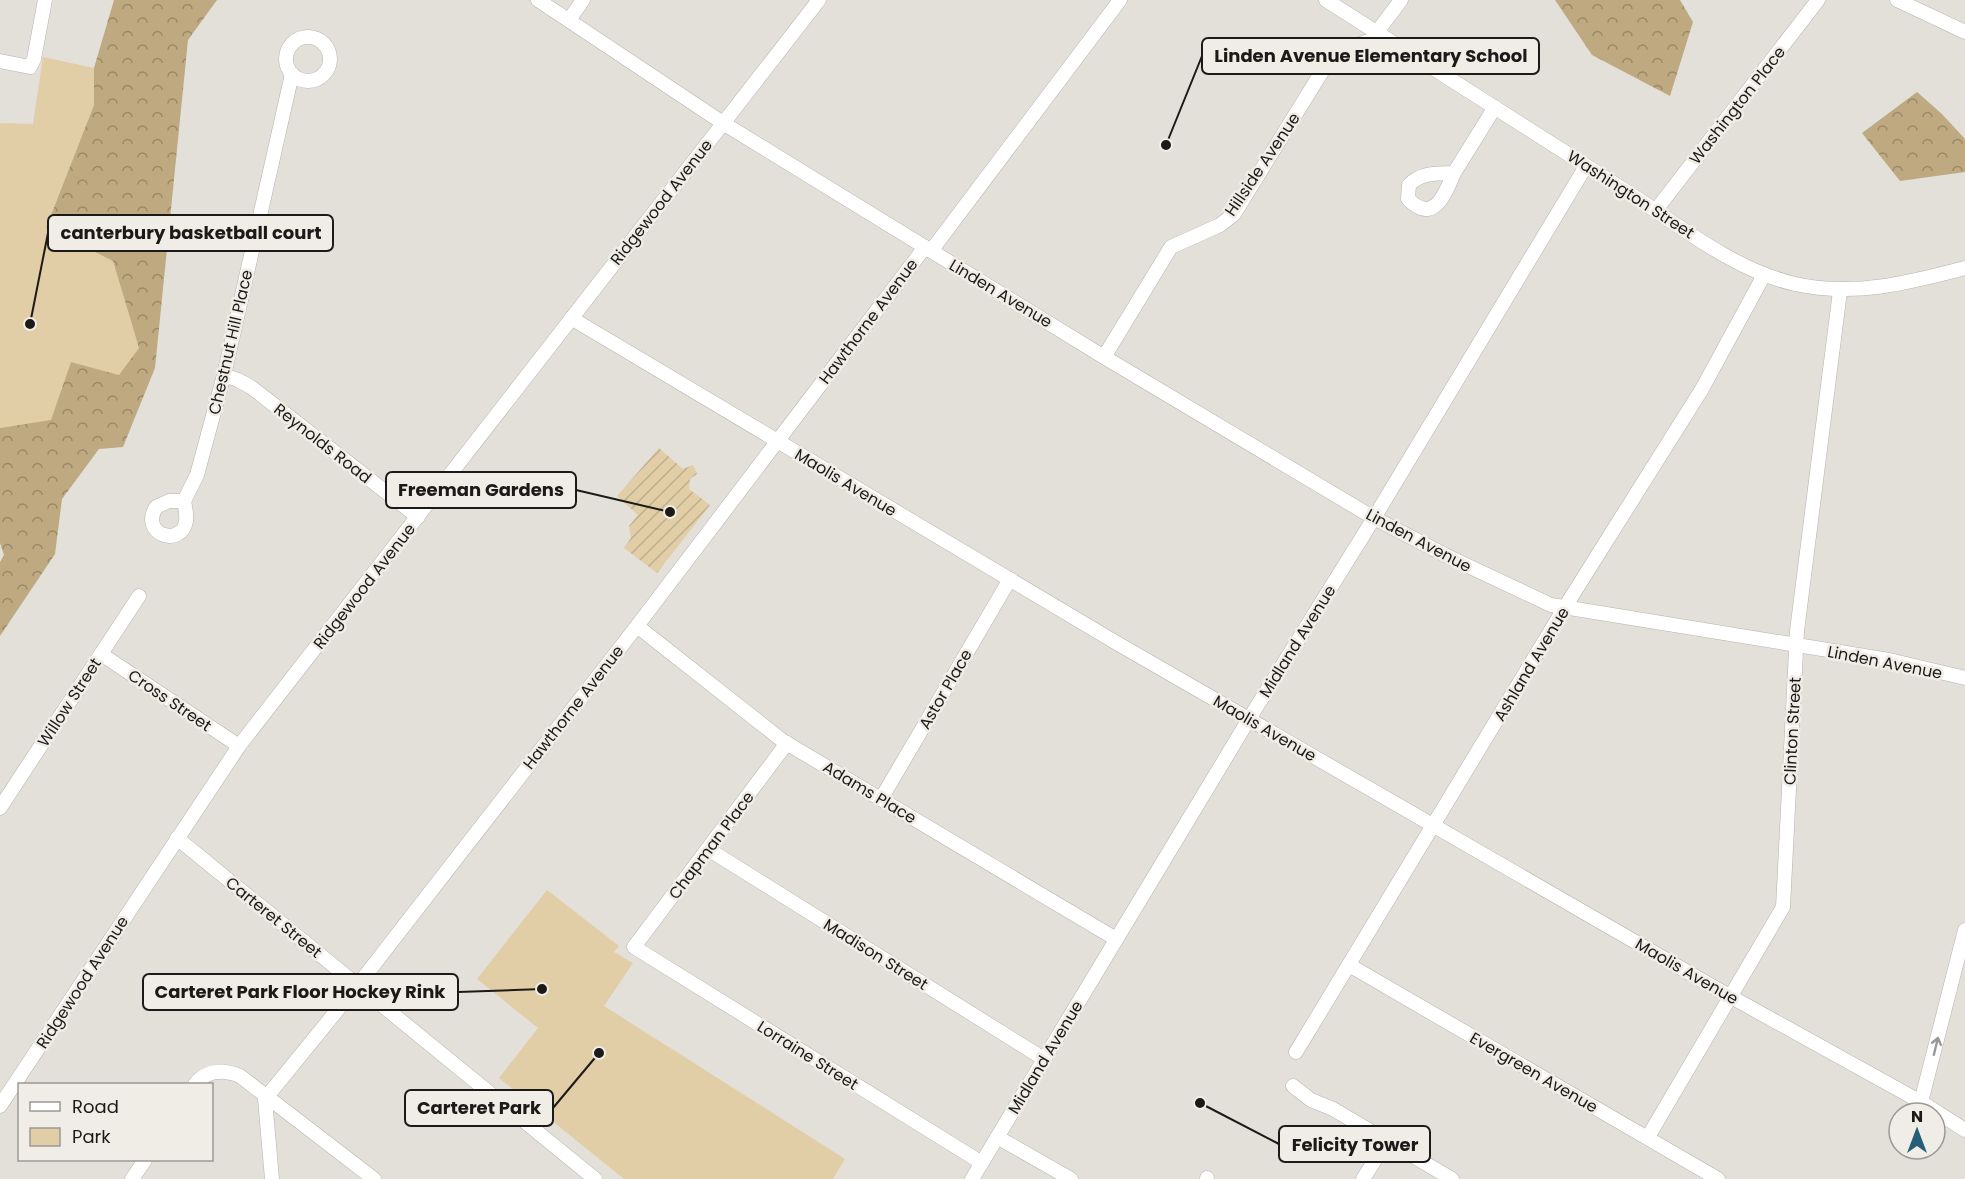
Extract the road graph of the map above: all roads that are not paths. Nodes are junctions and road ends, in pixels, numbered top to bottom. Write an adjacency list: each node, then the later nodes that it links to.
1 (45, 0): 13 (street)
2 (538, 0): 10 (street, Linden Avenue)
3 (583, 0): 10 (street)
4 (819, 0): 16 (street, Ridgewood Avenue)
5 (1120, 0): 20 (street, Hawthorne Avenue)
6 (1326, 0): 11 (street, Washington Street)
7 (1401, 0): 11 (street, Hillside Avenue)
8 (1818, 0): 19 (street, Washington Place)
9 (1901, 1): 12 (street)
10 (569, 20): 16 (street, Linden Avenue)
11 (1377, 32): 15 (street, Washington Street); 25 (street, Hillside Avenue)
12 (1965, 32)
13 (0, 61)
14 (292, 74): 26 (street, Chestnut Hill Place)
15 (1496, 107): 17 (street, Washington Street); 18 (street)
16 (723, 123): 20 (street, Linden Avenue); 24 (street, Ridgewood Avenue)
17 (1586, 165): 19 (street, Washington Street); 30 (street, Midland Avenue)
18 (1454, 173)
19 (1656, 210): 22 (street, Washington Street)
20 (928, 249): 25 (street, Linden Avenue); 27 (street, Hawthorne Avenue)
21 (1965, 268): 23 (street, Washington Street)
22 (1764, 275): 23 (street, Washington Street); 33 (street, Ashland Avenue)
23 (1840, 291): 35 (street, Clinton Street)
24 (571, 318): 27 (street, Maolis Avenue); 29 (street, Ridgewood Avenue)
25 (1104, 357): 30 (street, Linden Avenue)
26 (224, 375): 28 (street, Chestnut Hill Place); 29 (street, Reynolds Road)
27 (777, 441): 31 (street, Maolis Avenue); 34 (street, Hawthorne Avenue)
28 (184, 501)
29 (418, 517): 40 (street, Ridgewood Avenue)
30 (1374, 518): 33 (street, Linden Avenue); 38 (street, Midland Avenue)
31 (1010, 579): 38 (street, Maolis Avenue); 41 (street, Astor Place)
32 (139, 596): 36 (street, Willow Street)
33 (1565, 607): 35 (street, Linden Avenue); 43 (street, Ashland Avenue)
34 (637, 626): 39 (street, Adams Place); 50 (street, Hawthorne Avenue)
35 (1796, 645): 37 (street, Linden Avenue); 51 (street, Clinton Street)
36 (101, 654): 40 (street, Cross Street); 42 (street, Willow Street)
37 (1965, 678)
38 (1249, 719): 43 (street, Maolis Avenue); 47 (street, Midland Avenue)
39 (787, 743): 41 (street, Adams Place); 45 (street, Chapman Place)
40 (239, 746): 44 (street, Ridgewood Avenue)
41 (881, 799): 47 (street, Adams Place)
42 (0, 808)
43 (1434, 825): 49 (street, Ashland Avenue); 51 (street, Maolis Avenue)
44 (177, 838): 50 (street, Carteret Street); 59 (street, Ridgewood Avenue)
45 (708, 849): 48 (street, Chapman Place); 53 (street, Madison Street)
46 (1965, 930): 58 (street, one-way to 46)
47 (1116, 939): 53 (street, Midland Avenue)
48 (634, 947): 66 (street, Lorraine Street)
49 (1349, 965): 52 (street, Ashland Avenue); 63 (street, Evergreen Avenue)
50 (358, 985): 56 (street, Hawthorne Avenue); 70 (street, Carteret Street)
51 (1729, 996): 57 (street, Maolis Avenue); 63 (street, Clinton Street)
52 (1296, 1052)
53 (1044, 1059): 62 (street, Midland Avenue)
54 (196, 1083): 56 (street)
55 (1293, 1086): 64 (street)
56 (267, 1097): 68 (street); 69 (street)
57 (1919, 1101)
58 (1921, 1101)
59 (0, 1106)
60 (1947, 1119): 61 (street, Maolis Avenue)
61 (1965, 1130)
62 (997, 1137): 66 (street, Midland Avenue); 72 (street)
63 (1648, 1137): 75 (street, Evergreen Avenue)
64 (1387, 1141): 73 (street); 74 (street)
65 (144, 1161): 67 (street)
66 (982, 1163): 71 (street, Midland Avenue)
67 (132, 1179)
68 (272, 1179)
69 (374, 1179)
70 (595, 1179)
71 (972, 1179)
72 (1071, 1179)
73 (1362, 1179)
74 (1452, 1179)
75 (1718, 1179)

